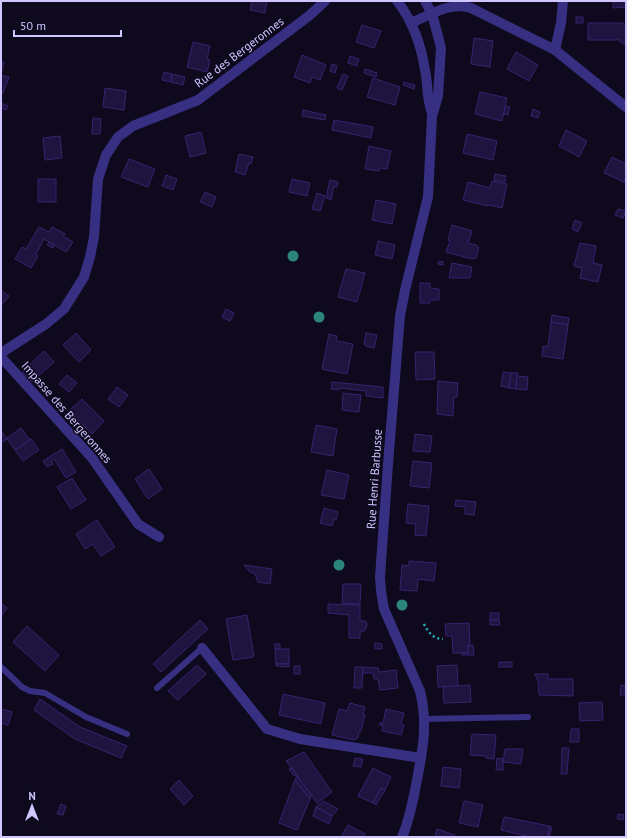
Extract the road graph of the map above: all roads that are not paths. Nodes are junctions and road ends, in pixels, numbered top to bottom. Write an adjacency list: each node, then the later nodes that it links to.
1 (325, 1): 10 (street, Rue des Bergeronnes)
2 (397, 1): 6 (street)
3 (425, 1): 5 (street)
4 (562, 1): 7 (street)
5 (432, 14): 6 (street); 7 (street); 9 (street)
6 (411, 23): 9 (street)
7 (555, 50): 8 (street)
8 (626, 107)
9 (432, 116): 17 (street, Rue Henri Barbusse)
10 (1, 353)
11 (1, 357): 12 (street, Impasse des Bergeronnes)
12 (159, 537)
13 (202, 648): 15 (lane); 19 (street)
14 (1, 667): 18 (lane)
15 (157, 688)
16 (528, 717): 17 (lane)
17 (424, 719): 19 (street, Rue Henri Barbusse)
18 (127, 734)
19 (421, 758): 20 (street, Rue Henri Barbusse)
20 (402, 837)

